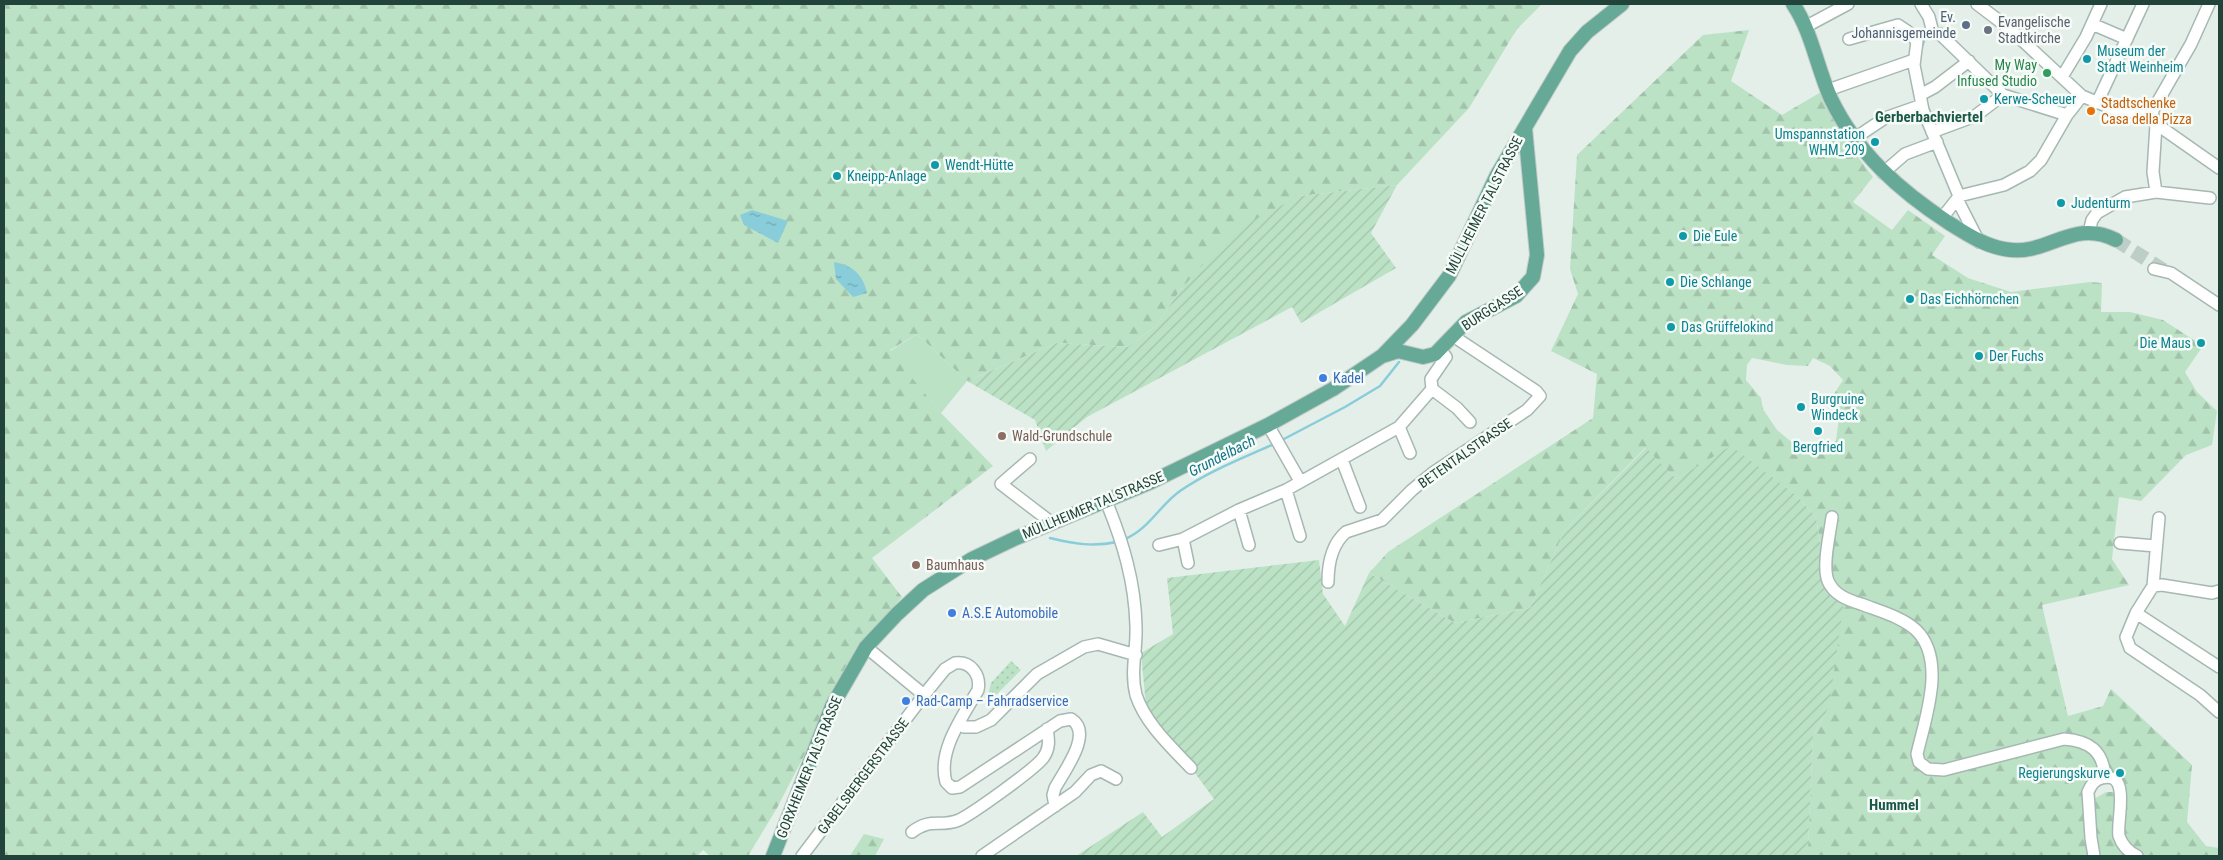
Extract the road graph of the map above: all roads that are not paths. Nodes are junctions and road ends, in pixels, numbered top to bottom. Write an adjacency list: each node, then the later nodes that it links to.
1 (1622, 4): 25 (main road, MÜLLHEIMER TALSTRASSE)
2 (1793, 4): 10 (main road)
3 (1921, 4): 11 (street)
4 (1977, 4): 17 (street)
5 (2101, 4): 9 (street)
6 (2143, 4): 12 (street)
7 (2209, 4): 24 (street)
8 (1840, 6): 10 (street)
9 (2092, 24): 12 (street); 17 (street)
10 (1805, 27): 18 (main road)
11 (1932, 33): 14 (street); 16 (street)
12 (2127, 39): 22 (street)
13 (1849, 40): 14 (street)
14 (1917, 41): 15 (street)
15 (1914, 60): 18 (street); 21 (street)
16 (1969, 61): 19 (street); 21 (street)
17 (2062, 77): 20 (street)
18 (1828, 90): 27 (main road)
19 (2003, 95): 23 (street); 26 (street)
20 (2082, 96): 22 (street); 23 (street)
21 (1922, 100): 26 (street); 27 (street)
22 (2097, 103): 24 (street)
23 (2067, 115): 33 (street)
24 (2154, 120): 30 (street); 32 (street)
25 (1525, 128): 28 (main road, MÜLLHEIMER TALSTRASSE); 29 (main road, BURGGASSE)
26 (1934, 137): 31 (street); 33 (street)
27 (1855, 138): 31 (main road)
28 (1504, 162): 29 (main road); 41 (main road, MÜLLHEIMER TALSTRASSE)
29 (1528, 165): 42 (main road, BURGGASSE)
30 (2219, 168)
31 (1882, 173): 35 (main road)
32 (2156, 192): 34 (street); 36 (street)
33 (1958, 198): 35 (street); 38 (street)
34 (2210, 198)
35 (1942, 218): 38 (main road)
36 (2089, 232): 37 (main road); 38 (main road)
37 (2116, 240)
38 (1979, 242)
39 (2154, 269): 40 (street)
40 (2219, 305)
41 (1400, 336): 44 (main road); 45 (main road, MÜLLHEIMER TALSTRASSE)
42 (1453, 336): 43 (main road, BURGGASSE); 68 (street, BETENTALSTRASSE)
43 (1440, 349): 44 (main road); 46 (street)
44 (1405, 352): 45 (main road)
45 (1382, 356): 48 (main road, MÜLLHEIMER TALSTRASSE)
46 (1432, 389): 47 (street); 49 (street)
47 (1470, 422)
48 (1268, 424): 53 (street); 55 (main road, MÜLLHEIMER TALSTRASSE)
49 (1399, 427): 50 (street); 52 (street)
50 (1410, 453)
51 (1030, 459): 60 (street)
52 (1342, 460): 53 (street); 56 (street)
53 (1300, 481): 54 (street)
54 (1286, 490): 57 (street); 61 (street)
55 (1106, 501): 60 (main road, MÜLLHEIMER TALSTRASSE); 74 (street)
56 (1360, 507)
57 (1239, 510): 62 (street); 65 (street)
58 (1832, 517): 81 (street)
59 (2159, 518): 66 (street)
60 (1052, 522): 72 (main road, MÜLLHEIMER TALSTRASSE)
61 (1300, 536)
62 (1183, 539): 64 (street); 67 (street)
63 (2120, 543): 66 (street)
64 (1159, 545)
65 (1249, 545)
66 (2156, 546): 69 (street)
67 (1188, 563)
68 (1328, 582)
69 (2153, 586): 70 (street); 71 (street)
70 (2219, 591)
71 (2136, 614): 75 (street); 77 (street)
72 (882, 630): 73 (main road, GORXHEIMER TALSTRASSE)
73 (866, 647): 76 (street); 85 (main road, GORXHEIMER TALSTRASSE)
74 (1136, 655): 78 (street); 80 (street)
75 (2219, 667)
76 (924, 695): 78 (street, GABELSBERGERSTRASSE); 86 (street, GABELSBERGERSTRASSE)
77 (2219, 712)
78 (960, 723): 79 (street)
79 (1047, 729): 83 (street); 84 (street)
80 (1190, 768)
81 (2105, 775): 88 (street); 89 (street)
82 (1116, 779): 83 (street)
83 (1055, 806): 87 (street)
84 (912, 832)
85 (773, 856)
86 (802, 856)
87 (982, 856)
88 (2094, 856)
89 (2137, 856)

